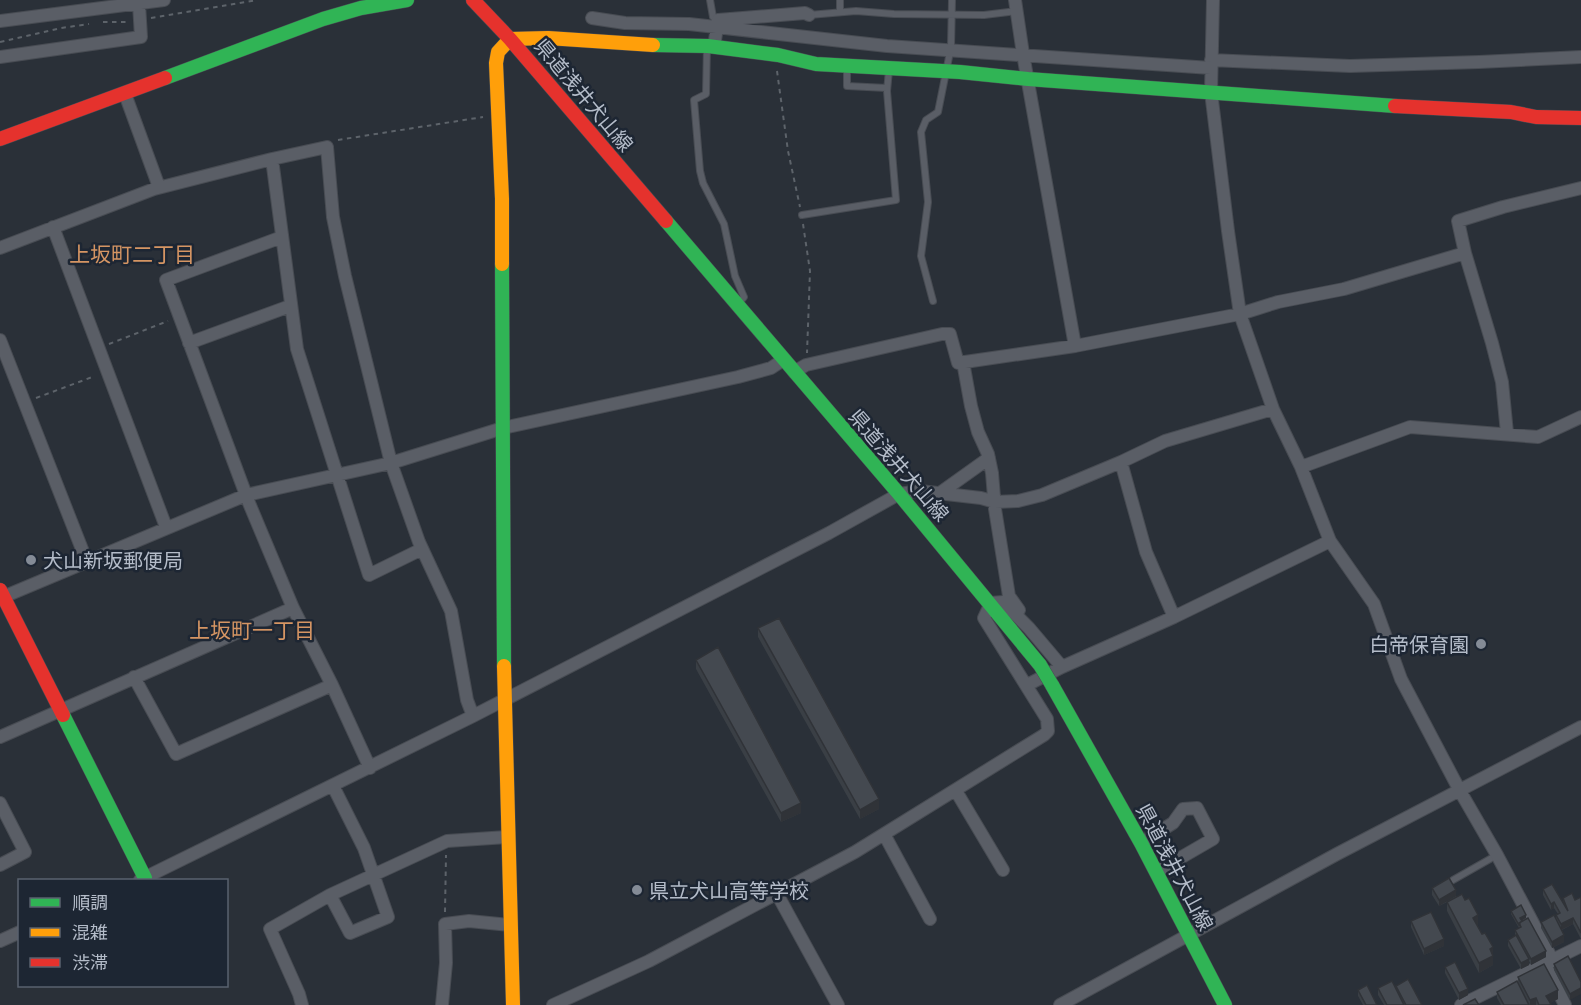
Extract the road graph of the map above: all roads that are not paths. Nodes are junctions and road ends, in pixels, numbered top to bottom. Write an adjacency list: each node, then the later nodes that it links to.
1 (164, 0): 8 (street)
2 (407, 0): 29 (street)
3 (473, 0): 16 (street, 県道浅井犬山線)
4 (710, 0): 15 (lane)
5 (840, 0): 10 (lane)
6 (952, 0): 12 (lane)
7 (1213, 0): 22 (street)
8 (139, 4): 14 (street); 20 (street)
9 (1016, 6): 12 (lane); 19 (street)
10 (840, 12): 11 (lane); 12 (lane)
11 (809, 15): 15 (street)
12 (951, 16): 18 (lane)
13 (592, 18): 15 (street)
14 (0, 21)
15 (717, 24): 17 (street); 18 (street)
16 (510, 39): 17 (street); 41 (street, 県道浅井犬山線); 53 (street)
17 (710, 46): 23 (street); 41 (lane)
18 (950, 51): 19 (street); 25 (lane)
19 (1023, 54): 22 (street); 26 (street)
20 (0, 57)
21 (1581, 57): 22 (street)
22 (1211, 64): 28 (street)
23 (847, 65): 24 (street); 27 (lane)
24 (889, 69): 25 (street); 27 (lane)
25 (946, 72): 26 (street); 40 (lane)
26 (1028, 80): 28 (street); 46 (street)
27 (887, 88): 35 (lane)
28 (1211, 92): 30 (street); 43 (street)
29 (125, 94): 31 (street); 33 (street)
30 (1581, 118)
31 (0, 139)
32 (272, 159): 33 (street); 37 (street); 57 (street)
33 (159, 187): 36 (street)
34 (1581, 188): 39 (street)
35 (802, 215)
36 (53, 227): 38 (street); 64 (street)
37 (282, 237): 42 (street); 45 (street)
38 (0, 248)
39 (1465, 253): 43 (street); 54 (street)
40 (933, 301)
41 (736, 305): 48 (street, 県道浅井犬山線)
42 (290, 306): 45 (street); 59 (street)
43 (1240, 314): 46 (street); 51 (street)
44 (0, 340): 47 (street)
45 (189, 343): 62 (street)
46 (1075, 346): 49 (street)
47 (3, 355): 67 (street)
48 (783, 360): 50 (street, 県道浅井犬山線); 53 (street)
49 (963, 362): 50 (street); 55 (street)
50 (794, 372): 61 (street, 県道浅井犬山線)
51 (1273, 409): 56 (street); 58 (street)
52 (1581, 417): 54 (street)
53 (503, 428): 57 (street); 77 (street)
54 (1507, 433): 58 (street)
55 (988, 458): 60 (street); 63 (street)
56 (1121, 462): 63 (street); 71 (street)
57 (390, 463): 59 (street); 66 (street)
58 (1301, 467): 65 (street)
59 (336, 475): 62 (street); 66 (street)
60 (940, 493): 61 (street); 63 (street)
61 (899, 494): 69 (street, 県道浅井犬山線); 77 (street)
62 (246, 495): 64 (street); 70 (street)
63 (995, 502): 72 (street)
64 (166, 527): 67 (street)
65 (1330, 541): 71 (street); 85 (street)
66 (422, 549): 79 (street)
67 (87, 562): 68 (street)
68 (1, 594): 78 (street)
69 (991, 603): 72 (street); 76 (street); 89 (street, 県道浅井犬山線, bridge)
70 (293, 608): 74 (street); 75 (street)
71 (1174, 617): 73 (street)
72 (1029, 628): 73 (street)
73 (1062, 667): 76 (street)
74 (134, 677): 75 (street); 78 (street)
75 (332, 685): 82 (street)
76 (1027, 685): 84 (street)
77 (505, 699): 79 (street); 88 (street)
78 (61, 709): 81 (street); 95 (street)
79 (473, 716): 82 (street)
80 (1581, 727): 85 (street)
81 (0, 737)
82 (370, 768): 83 (street)
83 (333, 786): 94 (street); 95 (street)
84 (956, 791): 87 (street); 92 (street)
85 (1460, 791): 90 (street); 102 (street)
86 (0, 803): 91 (street)
87 (884, 834): 97 (street); 99 (street)
88 (507, 837): 94 (street); 100 (street)
89 (1141, 843): 93 (street, 県道浅井犬山線); 93 (street)
90 (1497, 855): 96 (lane); 105 (street)
91 (0, 865)
92 (1003, 870)
93 (1156, 873): 102 (street, 県道浅井犬山線)
94 (373, 875): 98 (street); 98 (street)
95 (142, 879)
96 (1453, 880)
97 (776, 892): 109 (street); 110 (street)
98 (330, 895): 106 (street)
99 (930, 919)
100 (510, 925): 107 (street); 108 (street)
101 (18, 933): 103 (street)
102 (1189, 934): 111 (street); 112 (street, 県道浅井犬山線)
103 (0, 941)
104 (1581, 946): 105 (street)
105 (1549, 963): 113 (street); 114 (street)
106 (302, 1005)
107 (442, 1005)
108 (513, 1005)
109 (553, 1005)
110 (838, 1005)
111 (1060, 1005)
112 (1225, 1005)
113 (1461, 1005)
114 (1565, 1005)

